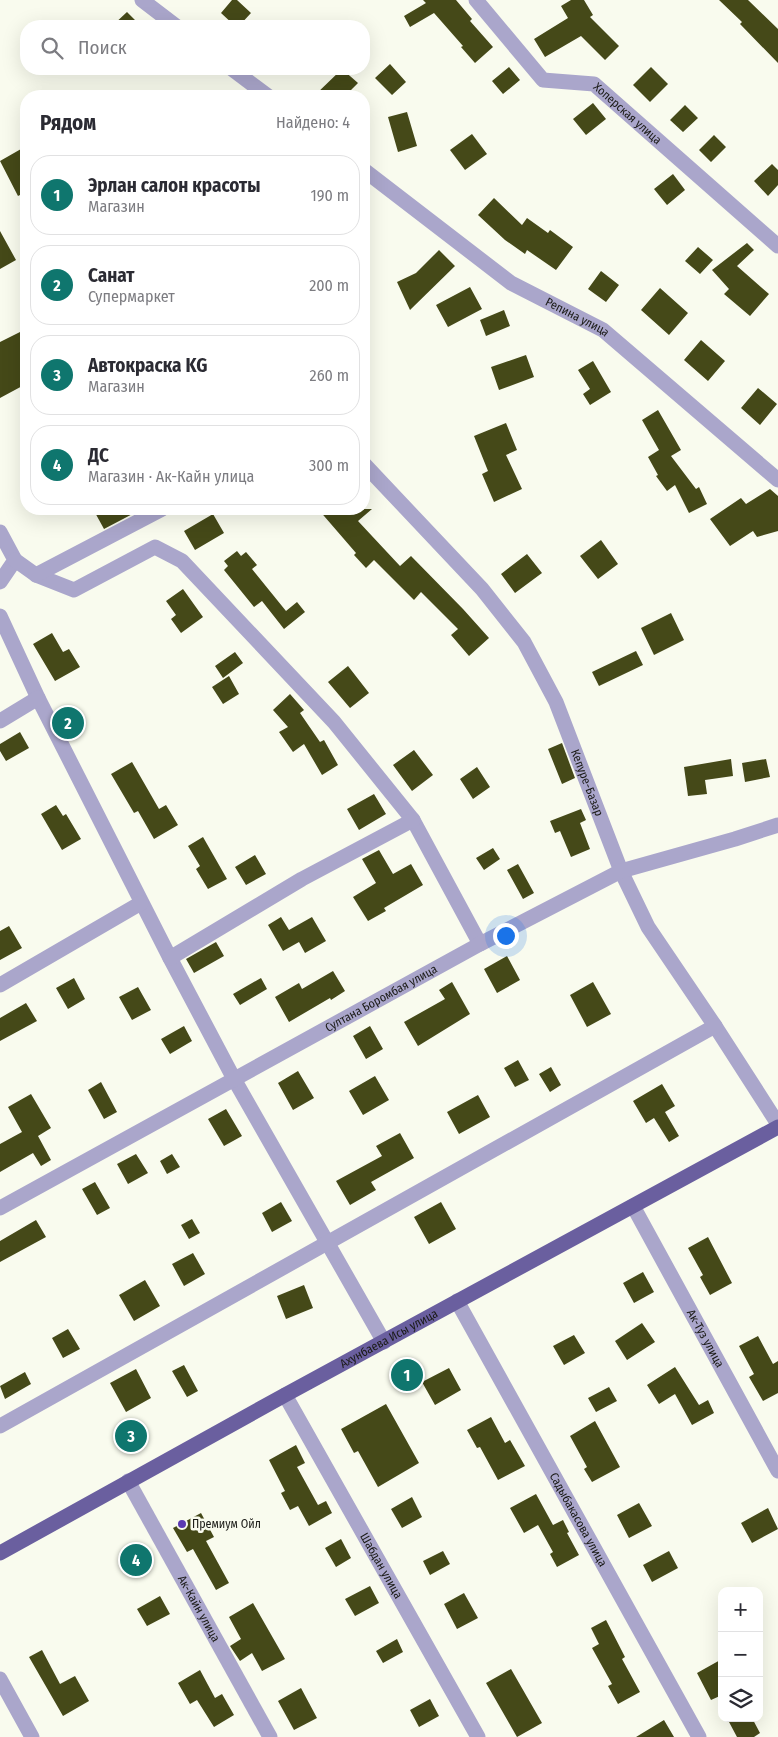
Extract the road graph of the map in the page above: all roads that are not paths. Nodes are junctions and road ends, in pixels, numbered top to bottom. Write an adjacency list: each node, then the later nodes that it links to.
1 (142, 0): 3 (street)
2 (476, 0): 7 (street, Хоперская улица)
3 (168, 20)
4 (240, 75): 5 (street)
5 (260, 90)
6 (370, 175): 9 (street, Репина улица)
7 (778, 246)
8 (370, 470): 20 (street, Кепуре-Базар)
9 (778, 480)
10 (151, 515): 13 (street)
11 (0, 532): 12 (street)
12 (15, 560): 13 (street); 14 (street)
13 (36, 575): 18 (street)
14 (0, 582)
15 (0, 616): 16 (street)
16 (38, 698): 17 (street); 21 (street)
17 (0, 721)
18 (413, 820): 22 (street); 23 (street)
19 (778, 824): 20 (street, Султана Боромбая улица)
20 (621, 871): 22 (street, Султана Боромбая улица); 25 (street, Кепуре-Базар)
21 (141, 903): 23 (street); 24 (street)
22 (480, 944): 26 (street, Султана Боромбая улица)
23 (170, 958): 26 (street)
24 (0, 985)
25 (715, 1026): 27 (street, Кепуре-Базар); 30 (street)
26 (234, 1079): 29 (street, Султана Боромбая улица); 30 (street)
27 (778, 1126): 28 (main road, Ахунбаева Исы улица)
28 (632, 1206): 31 (main road, Ахунбаева Исы улица); 35 (street, Ак-Туз улица)
29 (0, 1208)
30 (327, 1243): 32 (street); 34 (street)
31 (457, 1302): 32 (main road, Ахунбаева Исы улица); 42 (street, Садыбакасова улица)
32 (384, 1342): 33 (main road, Ахунбаева Исы улица)
33 (285, 1395): 36 (main road, Ахунбаева Исы улица); 41 (street, Шабдан улица)
34 (0, 1426)
35 (778, 1471)
36 (128, 1482): 37 (main road, Ахунбаева Исы улица); 40 (street, Ак-Кайн улица)
37 (0, 1553)
38 (0, 1679): 39 (street)
39 (32, 1737)
40 (270, 1737)
41 (478, 1737)
42 (698, 1737)

